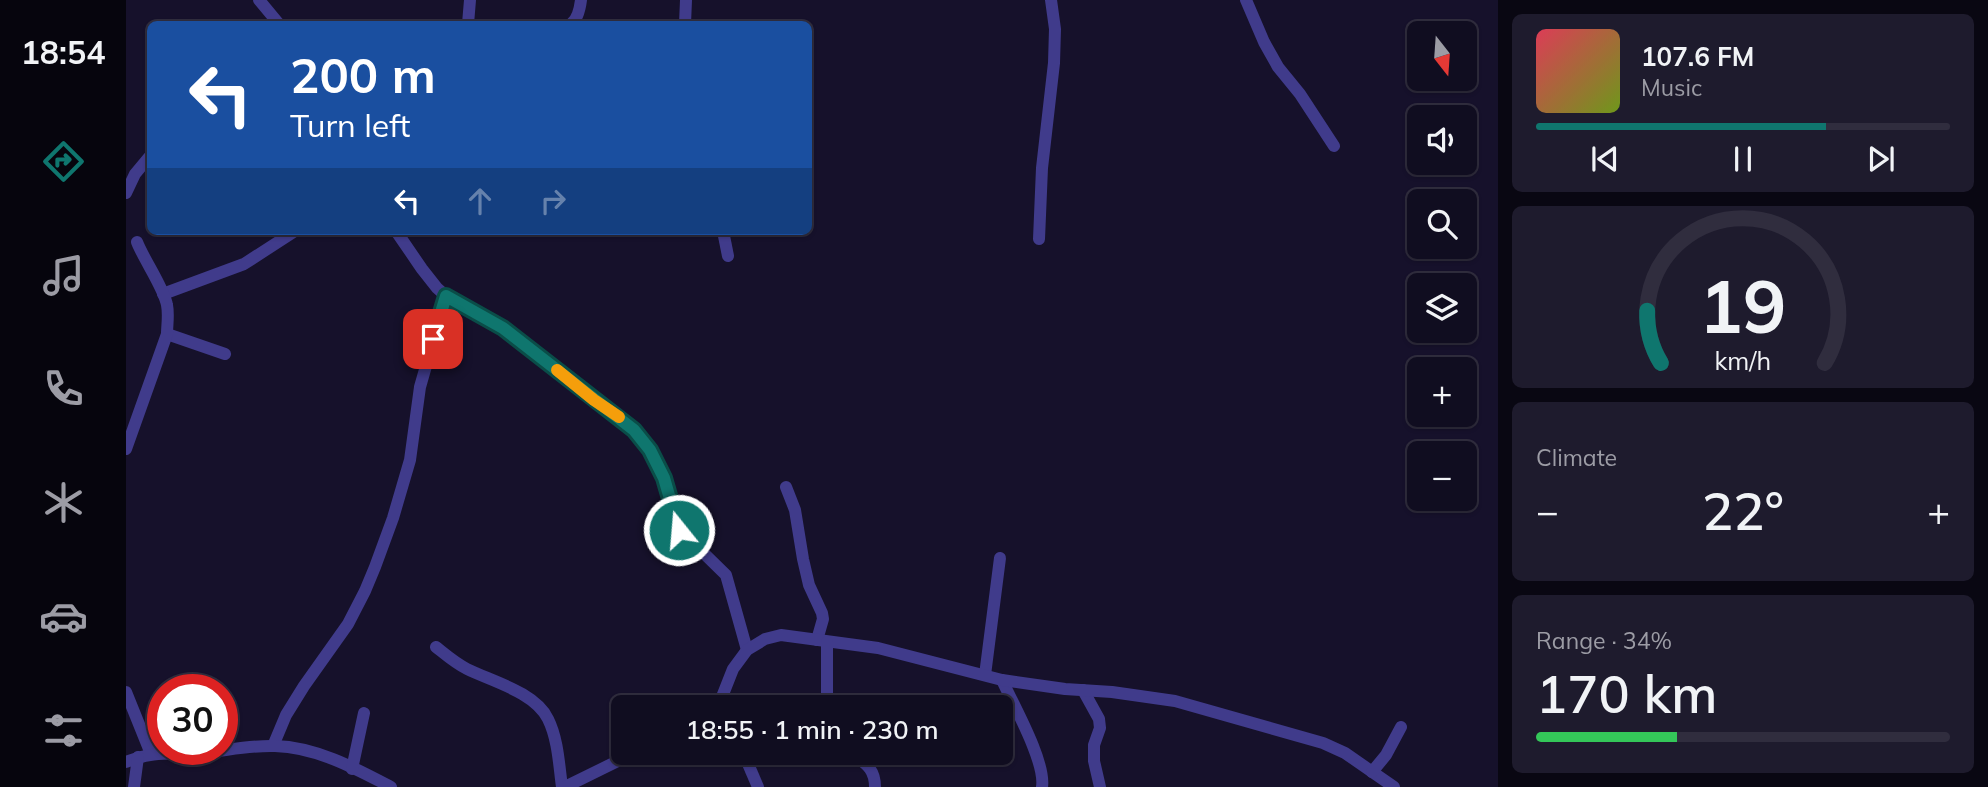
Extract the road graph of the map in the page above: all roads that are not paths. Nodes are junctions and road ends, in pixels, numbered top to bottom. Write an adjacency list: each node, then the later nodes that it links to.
1 (259, 0): 7 (street)
2 (470, 0): 8 (street)
3 (581, 0): 9 (street)
4 (686, 0): 10 (street)
5 (1051, 0): 17 (street)
6 (1246, 0): 11 (street)
7 (276, 21)
8 (468, 21)
9 (575, 21)
10 (685, 21)
11 (1334, 146)
12 (147, 160): 13 (street)
13 (126, 193)
14 (289, 235): 20 (street)
15 (399, 235): 21 (street)
16 (724, 235): 19 (street)
17 (1039, 239)
18 (136, 242): 20 (street)
19 (727, 256)
20 (163, 294): 22 (street)
21 (446, 296): 29 (street); 38 (street)
22 (167, 334): 23 (street); 24 (street)
23 (225, 354)
24 (126, 449)
25 (786, 487): 27 (street)
26 (1000, 558): 30 (street)
27 (822, 641): 29 (street); 30 (street); 35 (street)
28 (436, 647): 47 (street)
29 (747, 650): 34 (street)
30 (985, 675): 31 (street)
31 (1002, 680): 32 (street); 50 (street)
32 (1083, 690): 44 (street); 51 (street)
33 (126, 692): 39 (street)
34 (723, 695)
35 (826, 695)
36 (364, 713): 43 (street)
37 (1401, 727): 44 (street)
38 (274, 746): 39 (street); 43 (street)
39 (138, 758): 45 (street)
40 (611, 764): 47 (street)
41 (749, 765): 48 (street)
42 (866, 765): 49 (street)
43 (352, 769): 46 (street)
44 (1372, 772): 52 (street)
45 (134, 787)
46 (390, 787)
47 (564, 787)
48 (758, 787)
49 (875, 787)
50 (1042, 787)
51 (1100, 787)
52 (1394, 787)

